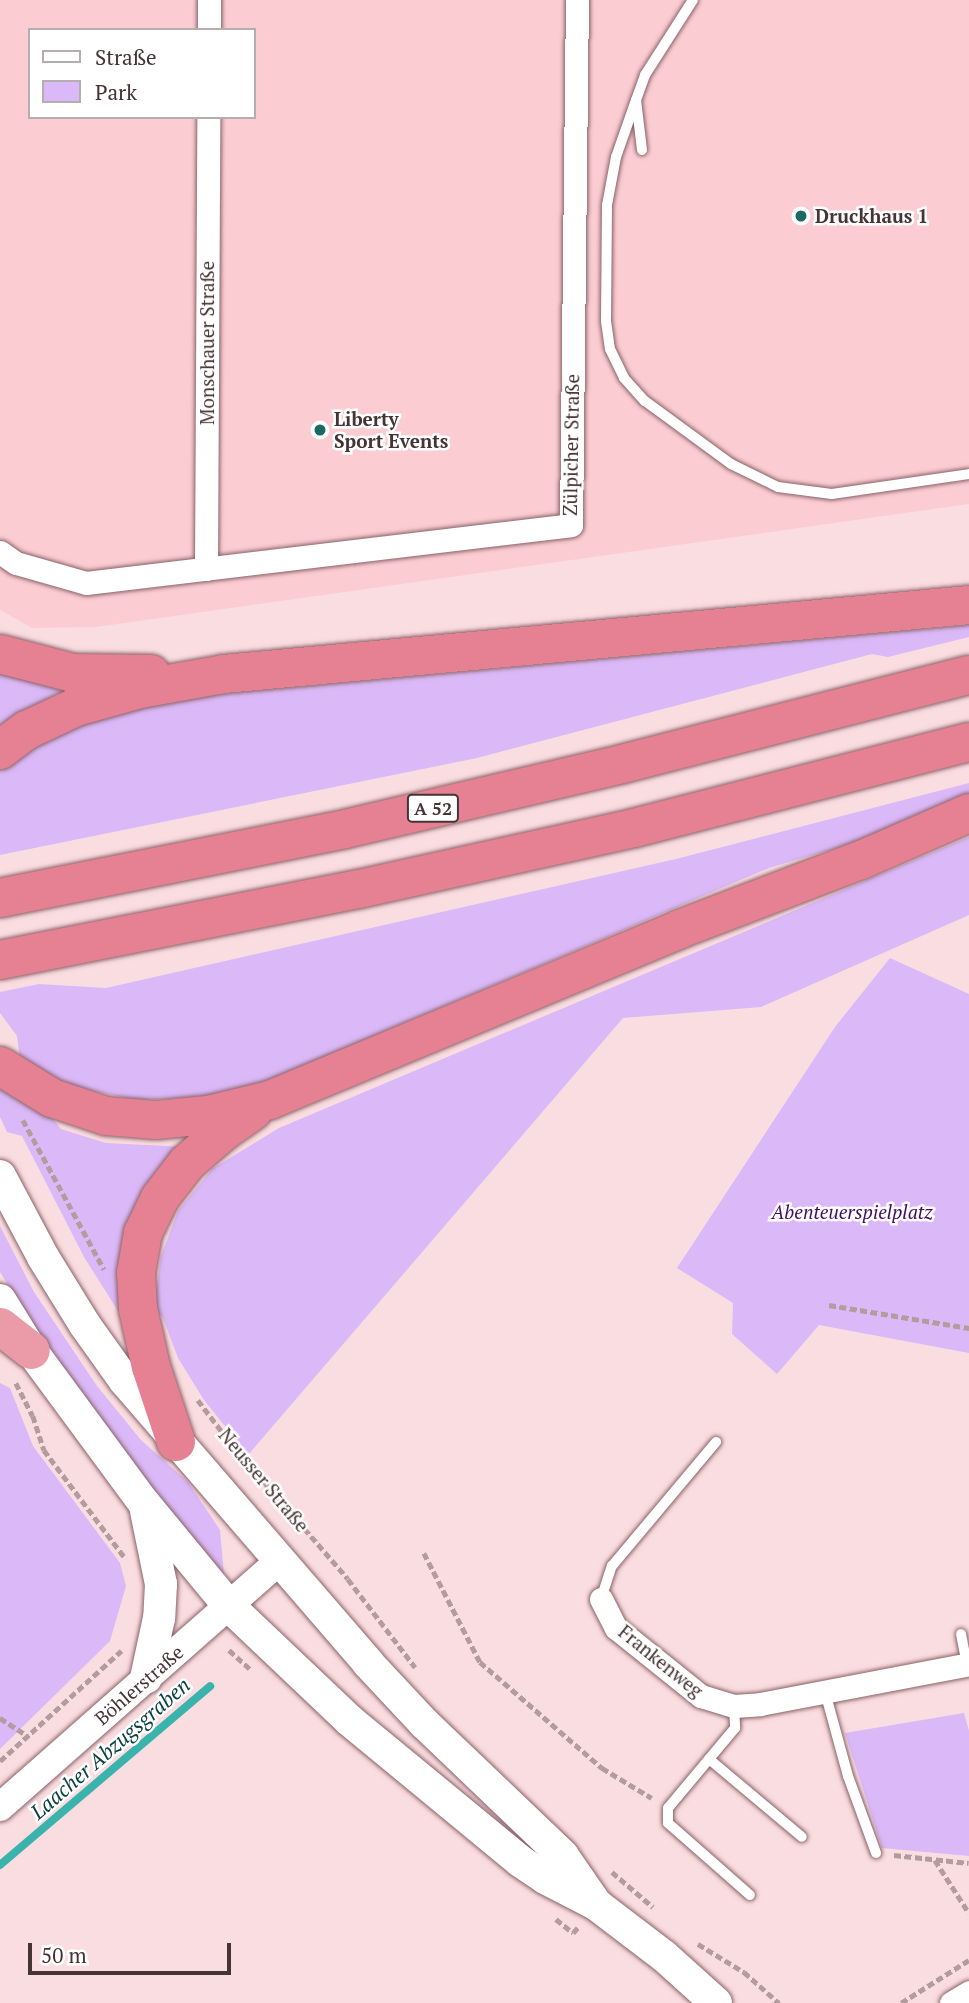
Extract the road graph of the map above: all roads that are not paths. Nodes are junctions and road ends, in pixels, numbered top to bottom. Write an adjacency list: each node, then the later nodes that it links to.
1 (209, 0): 4 (street)
2 (577, 0): 10 (street, Zülpicher Straße)
3 (693, 0): 5 (lane)
4 (209, 28)
5 (636, 100): 7 (lane); 8 (lane)
6 (208, 119): 10 (street, Monschauer Straße)
7 (642, 150)
8 (969, 474)
9 (0, 552): 10 (street)
10 (206, 569)
11 (969, 606): 13 (highway)
12 (0, 653): 13 (highway)
13 (224, 674): 16 (highway)
14 (969, 675): 18 (highway, A 52)
15 (969, 743): 19 (highway)
16 (0, 750)
17 (969, 813): 21 (highway)
18 (13, 896)
19 (0, 960)
20 (7, 1072): 21 (highway)
21 (270, 1100): 26 (highway)
22 (0, 1176): 26 (main road)
23 (0, 1300): 25 (main road)
24 (0, 1326): 25 (highway)
25 (22, 1363): 28 (main road)
26 (176, 1442): 29 (main road)
27 (716, 1442): 30 (lane, Frankenweg)
28 (144, 1503): 31 (main road); 34 (main road)
29 (278, 1562): 31 (street, Böhlerstraße); 42 (main road)
30 (601, 1599): 36 (street, Frankenweg)
31 (229, 1606): 34 (street, Böhlerstraße); 42 (main road)
32 (961, 1634): 33 (lane)
33 (968, 1664): 35 (street, Frankenweg)
34 (146, 1678): 38 (street, Böhlerstraße)
35 (825, 1692): 36 (street, Frankenweg); 40 (lane)
36 (734, 1706): 37 (lane)
37 (709, 1759): 39 (lane); 41 (lane)
38 (0, 1807)
39 (802, 1837)
40 (876, 1853)
41 (750, 1895)
42 (597, 1905): 43 (main road)
43 (716, 2003)

